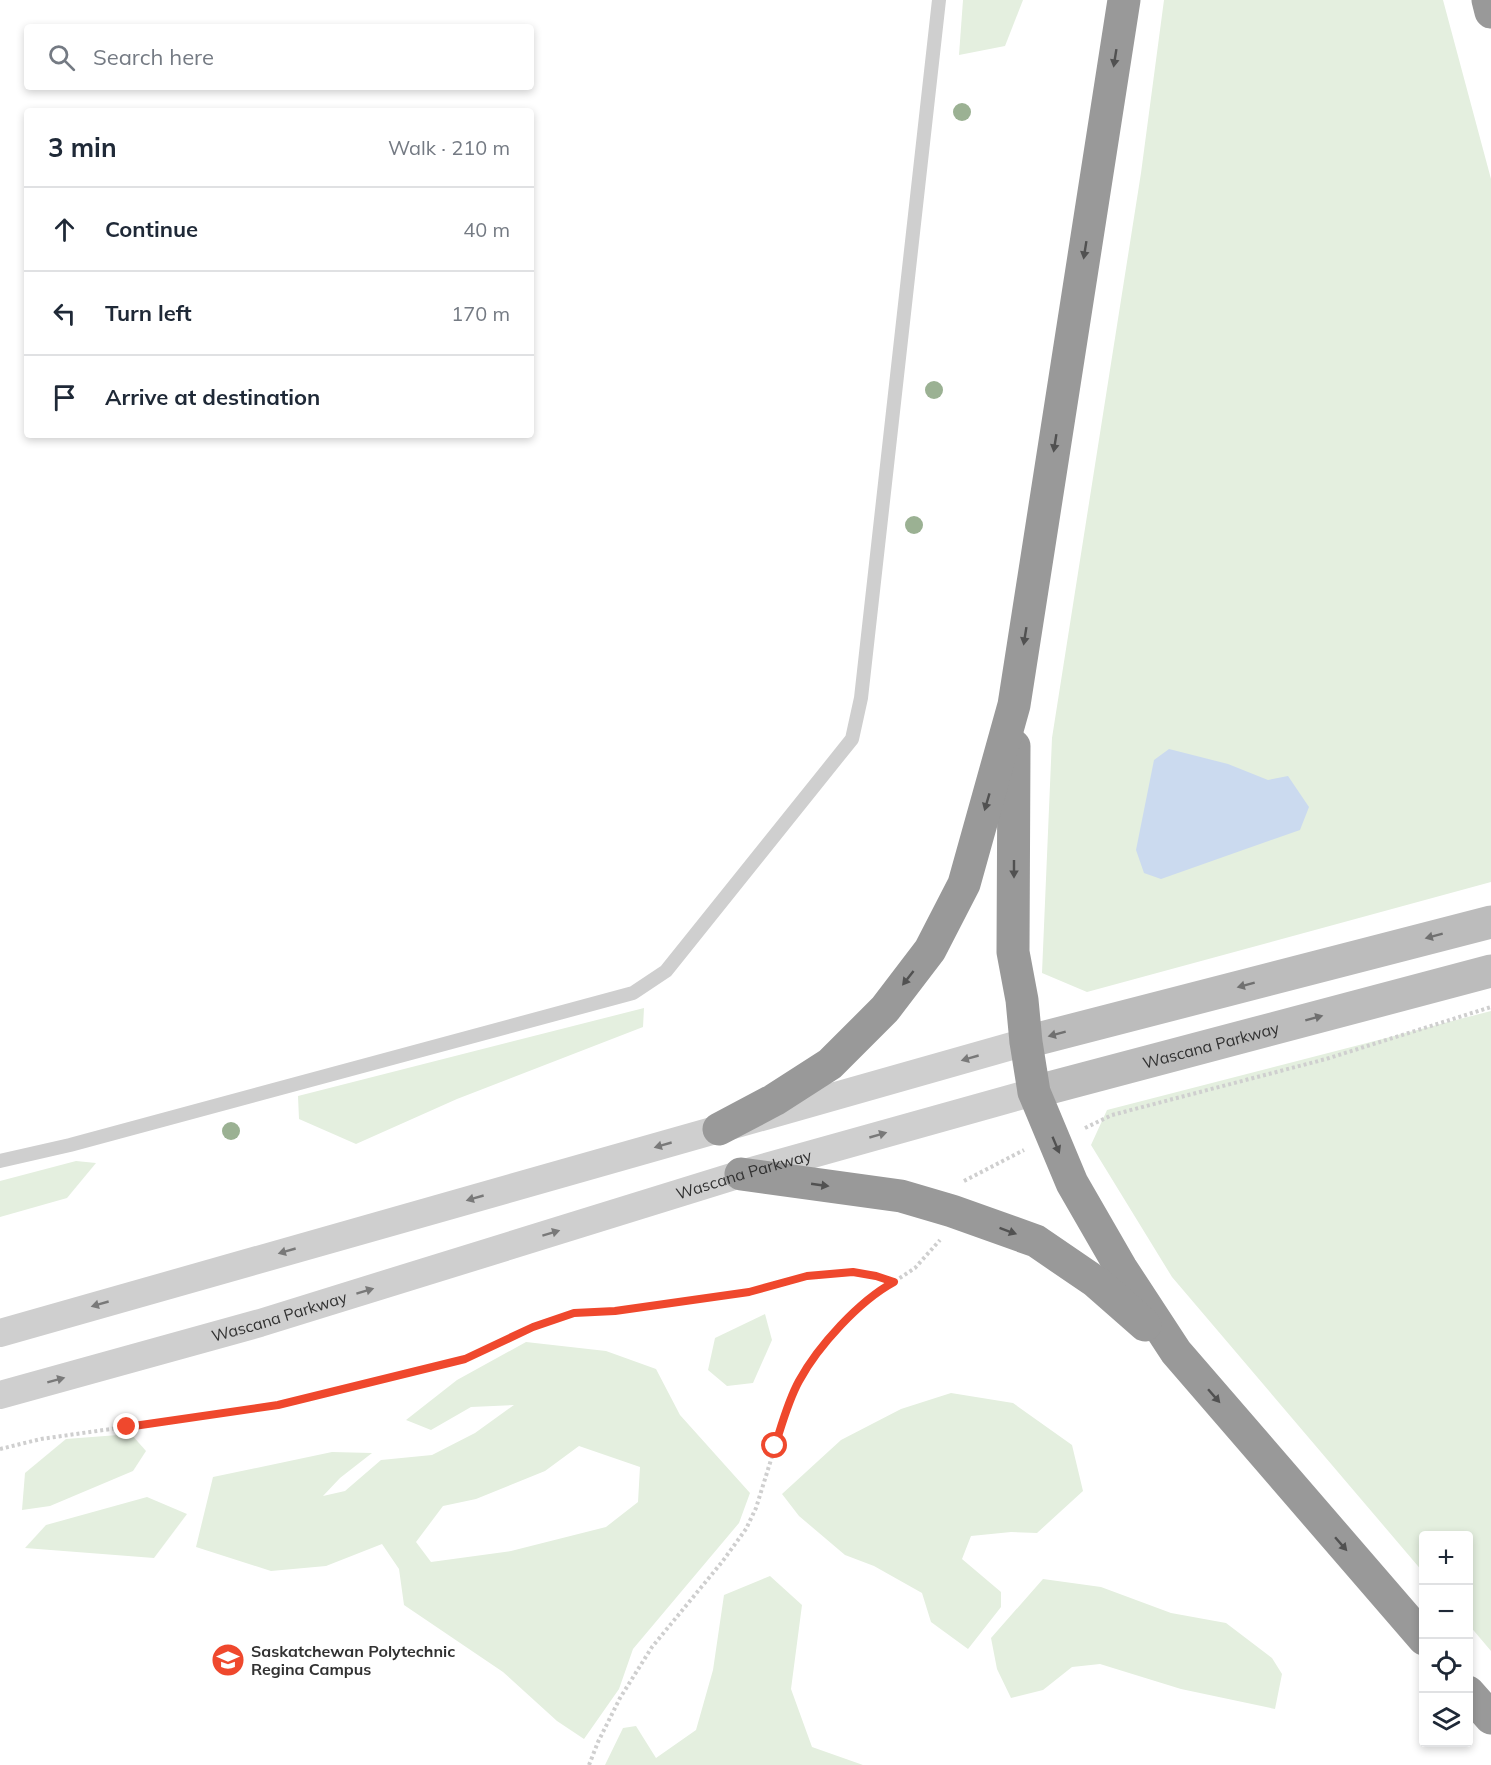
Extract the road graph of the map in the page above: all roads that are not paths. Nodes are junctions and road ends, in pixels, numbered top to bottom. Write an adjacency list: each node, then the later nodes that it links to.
1 (939, 0): 11 (lane)
2 (1124, 0): 5 (highway, one-way to 5)
3 (1488, 0): 4 (highway)
4 (1491, 12)
5 (1014, 705): 8 (highway, one-way to 8); 10 (highway, one-way to 10)
6 (1491, 922): 8 (main road, one-way to 8)
7 (1491, 971): 9 (main road, Wascana Parkway, one-way to 7)
8 (1026, 1042): 9 (highway); 10 (street, one-way to 10)
9 (1034, 1092): 12 (street, Wascana Parkway, one-way to 9); 14 (highway, one-way to 14)
10 (719, 1129): 13 (street, one-way to 13)
11 (0, 1161)
12 (741, 1174): 14 (highway, one-way to 14); 15 (street, Wascana Parkway, one-way to 12)
13 (0, 1333)
14 (1176, 1352): 16 (highway, one-way to 16)
15 (0, 1395)
16 (1419, 1633)
17 (1469, 1693): 18 (highway)
18 (1491, 1718)

